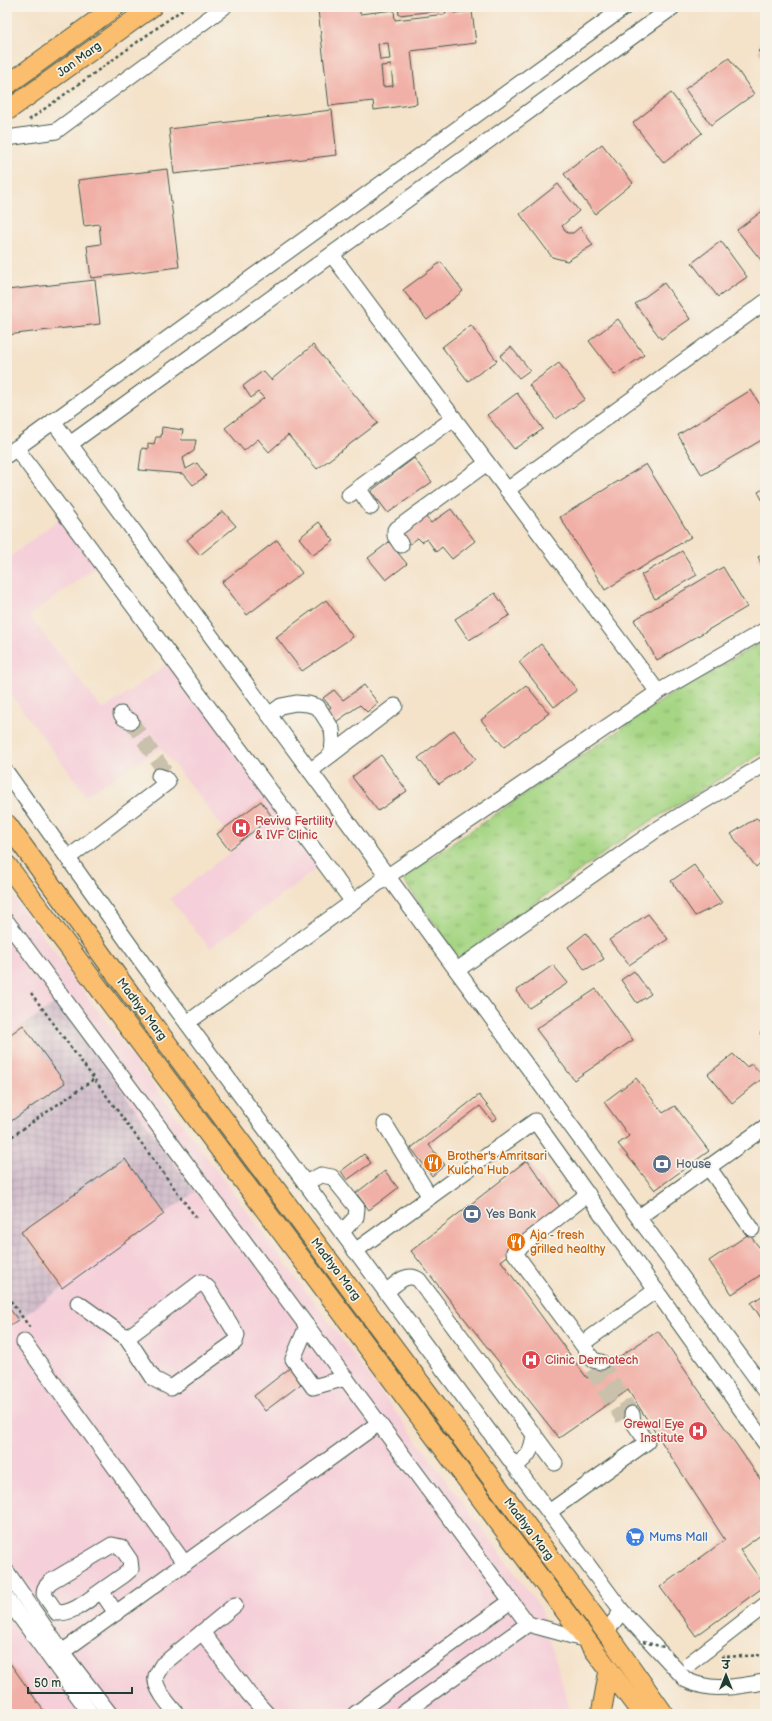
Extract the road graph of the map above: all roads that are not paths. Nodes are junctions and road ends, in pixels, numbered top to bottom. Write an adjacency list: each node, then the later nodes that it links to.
1 (115, 7): 6 (main road, Jan Marg)
2 (152, 7): 7 (main road, Jan Marg)
3 (224, 7): 8 (street)
4 (625, 7): 12 (street)
5 (673, 7): 9 (street)
6 (7, 85)
7 (7, 111)
8 (7, 138)
9 (332, 254): 11 (street); 13 (street)
10 (765, 302): 16 (street)
11 (454, 418): 15 (street); 17 (street)
12 (53, 421): 13 (street); 14 (street)
13 (70, 444): 22 (street)
14 (12, 451): 32 (street)
15 (487, 463): 16 (street); 18 (street)
16 (507, 490): 20 (street)
17 (371, 507)
18 (401, 545)
19 (765, 630): 20 (street)
20 (658, 692): 31 (street)
21 (394, 706): 23 (street)
22 (269, 715): 23 (street); 25 (street)
23 (332, 754): 25 (street)
24 (765, 764): 34 (street)
25 (310, 771): 31 (street)
26 (7, 773): 29 (street)
27 (163, 775): 29 (street)
28 (7, 824): 74 (main road, Madhya Marg)
29 (68, 858): 35 (street)
30 (7, 865): 75 (main road, Madhya Marg)
31 (388, 876): 32 (street); 34 (street)
32 (353, 902): 35 (street)
33 (7, 922): 49 (street)
34 (457, 970): 42 (street)
35 (187, 1023): 39 (street)
36 (385, 1124): 41 (street)
37 (765, 1127): 38 (street)
38 (709, 1168): 42 (street); 43 (street)
39 (305, 1182): 44 (street); 44 (street)
40 (588, 1194): 41 (street); 46 (street); 52 (street)
41 (430, 1197): 45 (street)
42 (639, 1218): 55 (street)
43 (752, 1229)
44 (342, 1232): 45 (street)
45 (355, 1250): 47 (street)
46 (656, 1290): 52 (street); 59 (street)
47 (386, 1292): 58 (street); 61 (street)
48 (78, 1303): 51 (street)
49 (307, 1326): 54 (street); 54 (street)
50 (30, 1338): 63 (street)
51 (127, 1338): 51 (street)
52 (582, 1344): 53 (street)
53 (595, 1363)
54 (346, 1378): 57 (street)
55 (765, 1390)
56 (629, 1418): 62 (street)
57 (379, 1423): 63 (street); 67 (street)
58 (534, 1434): 60 (street); 61 (street)
59 (765, 1443)
60 (555, 1463)
61 (515, 1466): 62 (street)
62 (549, 1512): 70 (street)
63 (185, 1564): 71 (street)
64 (7, 1572): 76 (street)
65 (101, 1591): 65 (street); 71 (street)
66 (7, 1599): 80 (street)
67 (511, 1601): 72 (street); 84 (street)
68 (235, 1605): 73 (street)
69 (765, 1605): 77 (street, bridge)
70 (622, 1611): 74 (street); 77 (street)
71 (116, 1613): 76 (street)
72 (528, 1624): 75 (street); 85 (street)
73 (202, 1632): 82 (street); 83 (street)
74 (606, 1632): 88 (main road, Madhya Marg)
75 (587, 1640): 78 (main road, Madhya Marg)
76 (62, 1652): 81 (street)
77 (685, 1668): 79 (street)
78 (609, 1670): 86 (main road); 87 (main road, Madhya Marg)
79 (765, 1682)
80 (91, 1714)
81 (110, 1714)
82 (177, 1714)
83 (266, 1714)
84 (355, 1714)
85 (402, 1714)
86 (601, 1714)
87 (642, 1714)
88 (664, 1714)

